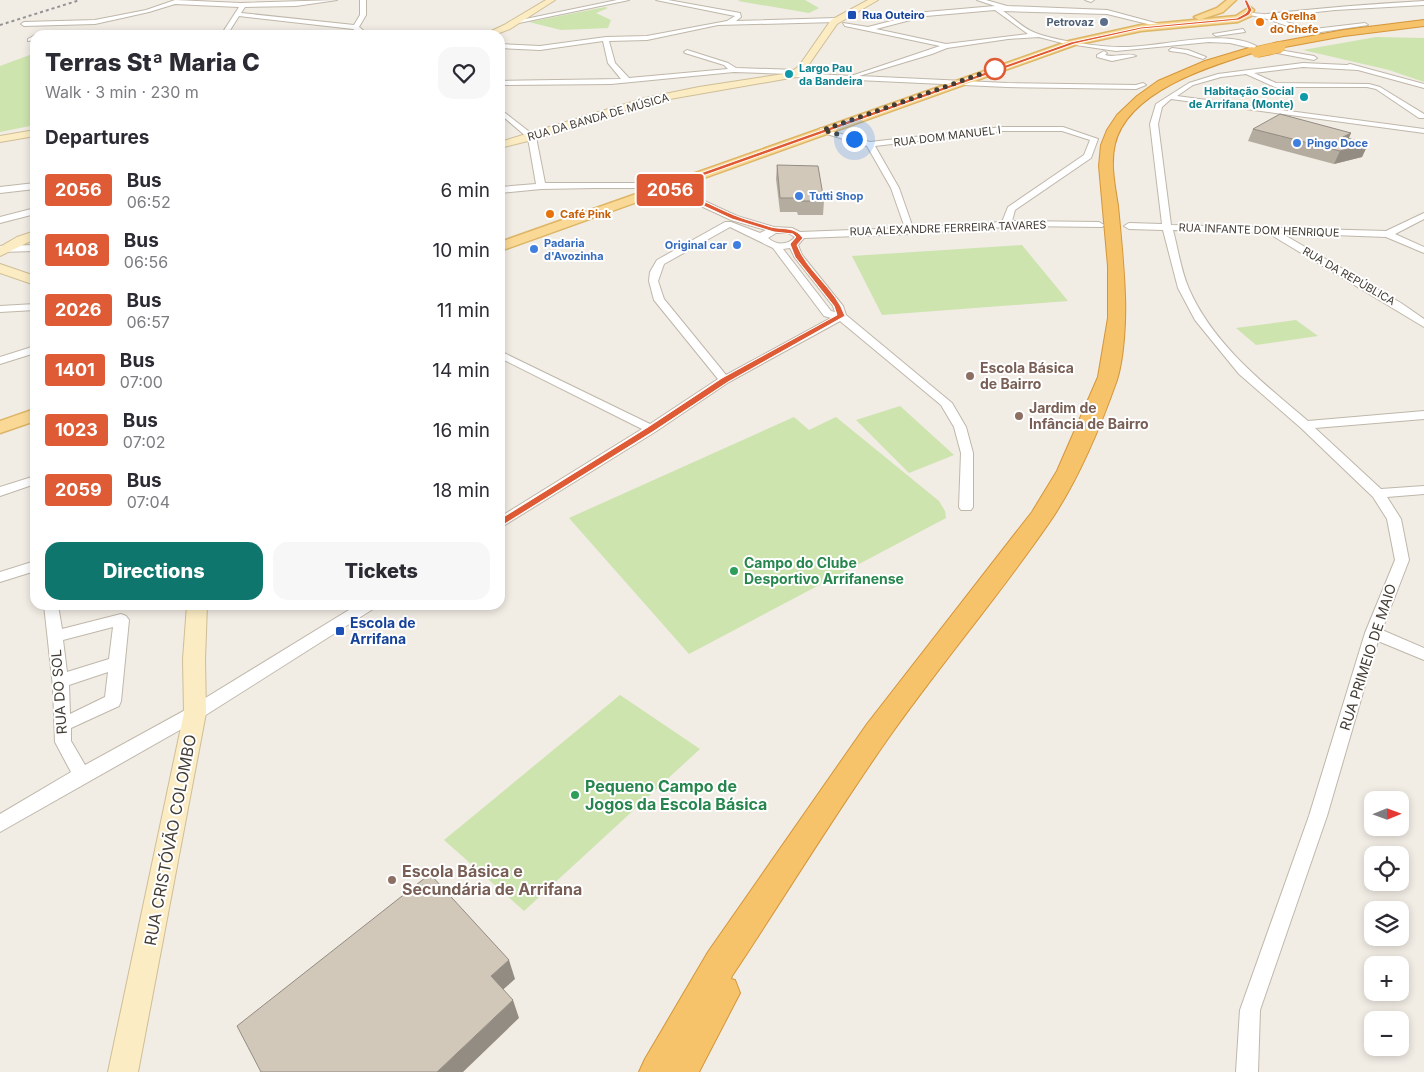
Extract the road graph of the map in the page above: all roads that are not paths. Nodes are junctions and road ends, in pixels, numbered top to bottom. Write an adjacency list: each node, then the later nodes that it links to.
1 (334, 0): 12 (street)
2 (363, 0): 29 (street)
3 (551, 0): 23 (street)
4 (626, 0): 23 (street)
5 (659, 0): 24 (street)
6 (874, 0): 21 (street)
7 (980, 0): 14 (street)
8 (1090, 0): 16 (street)
9 (1232, 0): 13 (main road)
10 (174, 1): 12 (street); 26 (street)
11 (1424, 3): 19 (street)
12 (240, 5): 18 (street)
13 (1224, 7): 15 (main road); 17 (main road)
14 (1007, 8): 16 (street); 31 (street); 38 (street)
15 (1248, 9): 19 (street); 20 (main road)
16 (1107, 12): 28 (street)
17 (1212, 13): 20 (main road); 28 (main road)
18 (238, 14): 29 (street); 34 (street)
19 (1263, 16): 32 (street)
20 (1238, 19): 28 (main road)
21 (836, 20): 24 (street); 57 (street)
22 (1424, 21): 37 (highway)
23 (514, 22): 36 (street)
24 (729, 22): 39 (street)
25 (24, 24): 26 (street)
26 (53, 24): 33 (street)
27 (845, 24): 31 (street)
28 (1160, 25): 40 (main road)
29 (355, 27): 35 (street)
30 (1424, 27): 32 (highway)
31 (868, 29): 44 (street)
32 (1365, 29): 37 (highway); 47 (highway)
33 (47, 30)
34 (227, 30)
35 (359, 30)
36 (497, 30)
37 (1413, 30): 47 (highway)
38 (1039, 35): 40 (street); 44 (street)
39 (606, 39): 43 (street); 59 (street)
40 (1074, 42): 45 (street); 62 (main road)
41 (1154, 42): 42 (street); 45 (street); 47 (street)
42 (1135, 44)
43 (505, 46)
44 (946, 46): 58 (street)
45 (1164, 46): 46 (street)
46 (1180, 47): 47 (street); 49 (street); 51 (street)
47 (1261, 50): 50 (street); 53 (street); 65 (street); 67 (street); 137 (highway); 138 (highway)
48 (687, 52): 55 (street)
49 (1104, 53)
50 (1295, 56): 52 (street); 53 (street)
51 (1203, 57)
52 (1329, 62): 53 (street); 54 (street)
53 (1304, 63): 54 (street)
54 (1358, 68): 64 (street)
55 (734, 70): 56 (street); 59 (street)
56 (771, 71): 57 (street); 57 (street)
57 (792, 75): 58 (street); 71 (street, RUA DA BANDA DE MÚSICA)
58 (852, 78): 60 (street)
59 (628, 81): 61 (street)
60 (933, 82): 62 (street); 62 (street)
61 (505, 83)
62 (952, 85): 63 (street); 68 (main road)
63 (1143, 85)
64 (1424, 86)
65 (1170, 97): 69 (street); 87 (street, RUA PRIMEIO DE MAIO)
66 (505, 114): 71 (street)
67 (1422, 116)
68 (823, 130): 74 (street, RUA DOM MANUEL I); 79 (main road)
69 (1424, 131)
70 (30, 134): 72 (street)
71 (532, 137): 73 (street, RUA DA BANDA DE MÚSICA); 75 (street)
72 (0, 139)
73 (505, 144)
74 (870, 144): 84 (street, RUA DOM MANUEL I); 89 (street)
75 (541, 186): 78 (street); 79 (street)
76 (30, 187): 77 (street)
77 (0, 190)
78 (505, 190)
79 (658, 190): 83 (street); 88 (street, RUA ALEXANDRE FERREIRA TAVARES); 96 (main road)
80 (30, 211): 82 (street)
81 (1424, 216): 91 (street)
82 (0, 220)
83 (728, 224): 94 (street); 110 (street)
84 (1006, 224): 85 (street, RUA ALEXANDRE FERREIRA TAVARES); 89 (street, RUA ALEXANDRE FERREIRA TAVARES)
85 (1099, 225)
86 (1128, 226): 87 (street, RUA INFANTE DOM HENRIQUE)
87 (1167, 226): 90 (street, RUA INFANTE DOM HENRIQUE); 113 (street, RUA PRIMEIO DE MAIO)
88 (774, 230): 92 (street, RUA ALEXANDRE FERREIRA TAVARES); 94 (street)
89 (910, 231): 92 (street, RUA ALEXANDRE FERREIRA TAVARES)
90 (1272, 231): 91 (street, RUA INFANTE DOM HENRIQUE); 106 (street, RUA DA REPÚBLICA)
91 (1388, 234): 100 (street)
92 (798, 235): 95 (street)
93 (30, 237): 99 (street)
94 (762, 238): 97 (street)
95 (793, 244): 97 (street); 105 (street)
96 (505, 245)
97 (776, 246): 105 (street)
98 (30, 248): 99 (street)
99 (1, 250)
100 (1424, 250)
101 (0, 268): 102 (street)
102 (30, 279)
103 (30, 307): 104 (street)
104 (0, 309)
105 (841, 316): 110 (street); 120 (street)
106 (1424, 324)
107 (30, 351): 109 (street)
108 (505, 356): 115 (street)
109 (0, 361)
110 (725, 380): 115 (street)
111 (1424, 414): 113 (street)
112 (30, 417): 114 (main road)
113 (1305, 425): 119 (street, RUA PRIMEIO DE MAIO)
114 (0, 427)
115 (651, 429): 121 (street)
116 (30, 482): 118 (street)
117 (1424, 490): 119 (street)
118 (0, 492)
119 (1378, 494): 127 (street, RUA PRIMEIO DE MAIO)
120 (966, 507)
121 (505, 520)
122 (30, 568): 123 (street)
123 (0, 577)
124 (52, 610): 128 (street, RUA DO SOL)
125 (197, 610): 132 (street, RUA CRISTÓVÃO COLOMBO)
126 (360, 610): 132 (street)
127 (1373, 633): 129 (street); 139 (street, RUA PRIMEIO DE MAIO)
128 (55, 637): 130 (street); 131 (street, RUA DO SOL)
129 (1424, 654)
130 (117, 663): 131 (street); 133 (street)
131 (60, 681): 133 (street, RUA DO SOL)
132 (195, 713): 134 (street); 136 (street, RUA CRISTÓVÃO COLOMBO)
133 (62, 725): 134 (street, RUA DO SOL)
134 (82, 775): 135 (street)
135 (0, 824)
136 (123, 1072)
137 (658, 1072)
138 (678, 1072)
139 (1247, 1072)

